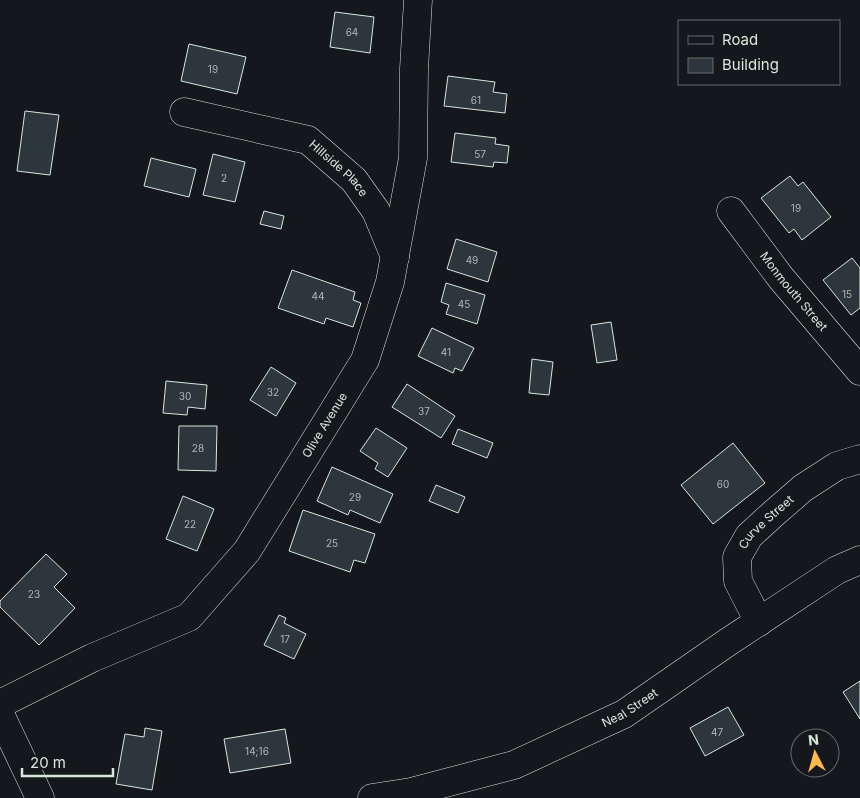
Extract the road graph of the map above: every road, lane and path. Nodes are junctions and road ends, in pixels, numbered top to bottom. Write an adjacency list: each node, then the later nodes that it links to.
1 (418, 0): 4 (street, Olive Avenue)
2 (184, 112): 4 (street, Hillside Place)
3 (730, 211): 5 (street, Monmouth Street)
4 (396, 257): 9 (street, Olive Avenue)
5 (860, 371)
6 (860, 459): 8 (street, Curve Street)
7 (860, 560): 8 (street, Neal Street)
8 (759, 622): 12 (street, Neal Street)
9 (0, 704)
10 (0, 714): 11 (street)
11 (40, 798)
12 (372, 798)

